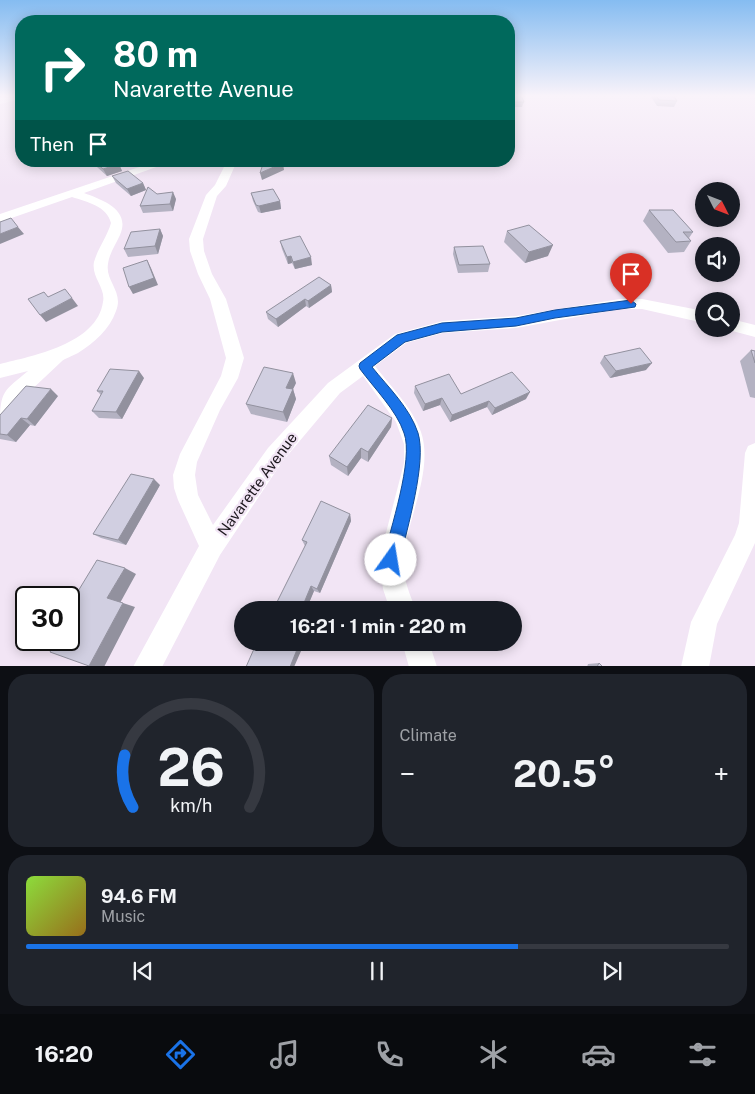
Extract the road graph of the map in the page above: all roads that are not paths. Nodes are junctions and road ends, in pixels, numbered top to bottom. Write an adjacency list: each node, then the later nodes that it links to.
1 (151, 167): 3 (street)
2 (229, 167): 13 (street)
3 (74, 194): 4 (street); 8 (street)
4 (0, 218)
5 (695, 315): 9 (street, Navarette Avenue)
6 (740, 327): 7 (street)
7 (755, 331)
8 (57, 356): 10 (street); 11 (street)
9 (365, 366): 13 (street, Navarette Avenue); 14 (street)
10 (0, 371)
11 (0, 415)
12 (755, 453): 18 (street)
13 (212, 547): 16 (street, Navarette Avenue)
14 (400, 601)
15 (418, 651): 17 (street)
16 (147, 666)
17 (423, 666)
18 (695, 666)

